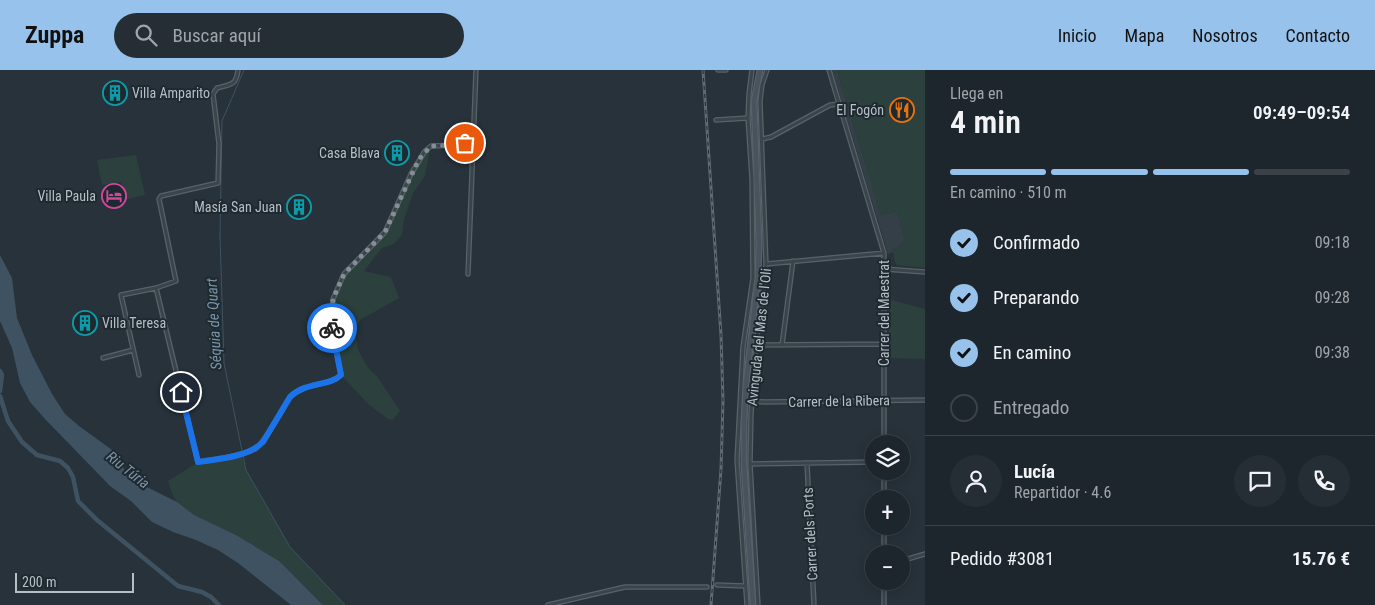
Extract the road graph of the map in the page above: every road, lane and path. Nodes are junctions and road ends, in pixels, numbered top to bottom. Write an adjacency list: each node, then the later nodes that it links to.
1 (238, 70): 20 (street)
2 (476, 70): 13 (street)
3 (718, 70): 4 (street)
4 (726, 70)
5 (752, 70): 10 (street, Avinguda del Mas de l'Oli)
6 (760, 70): 42 (main road)
7 (767, 70): 12 (street, Avinguda del Mas de l'Oli)
8 (829, 70): 9 (street, Carrer del Maestrat)
9 (839, 104): 12 (street); 14 (street, Carrer del Maestrat)
10 (748, 118): 11 (street); 37 (street, Avinguda del Mas de l'Oli)
11 (716, 120)
12 (762, 138): 16 (street, Avinguda del Mas de l'Oli)
13 (473, 140): 19 (street); 20 (street)
14 (884, 253): 15 (street); 17 (street, Carrer del Maestrat)
15 (793, 262): 16 (street); 23 (street)
16 (766, 264): 22 (street, Avinguda del Mas de l'Oli)
17 (884, 269): 18 (street); 21 (street, Carrer del Maestrat)
18 (925, 272)
19 (468, 274)
20 (156, 288): 24 (street)
21 (884, 344): 23 (street); 27 (street, Carrer del Maestrat)
22 (756, 345): 23 (street); 29 (street, Avinguda del Mas de l'Oli)
23 (782, 345)
24 (133, 350): 25 (street); 26 (street)
25 (102, 358)
26 (140, 375)
27 (884, 400): 28 (street, Carrer de la Ribera); 29 (street, Carrer de la Ribera); 30 (street, Carrer del Maestrat)
28 (925, 400)
29 (752, 402): 33 (street, Avinguda del Mas de l'Oli)
30 (884, 435)
31 (865, 462): 32 (street)
32 (807, 463): 33 (street); 44 (street, Carrer dels Ports)
33 (750, 464): 43 (street, Avinguda del Mas de l'Oli)
34 (925, 554): 35 (street)
35 (910, 558)
36 (717, 585): 37 (street)
37 (745, 586): 41 (street, Avinguda del Mas de l'Oli)
38 (707, 588): 40 (street)
39 (884, 590): 45 (street)
40 (548, 605)
41 (747, 605)
42 (753, 605)
43 (758, 605)
44 (814, 605)
45 (884, 605)

